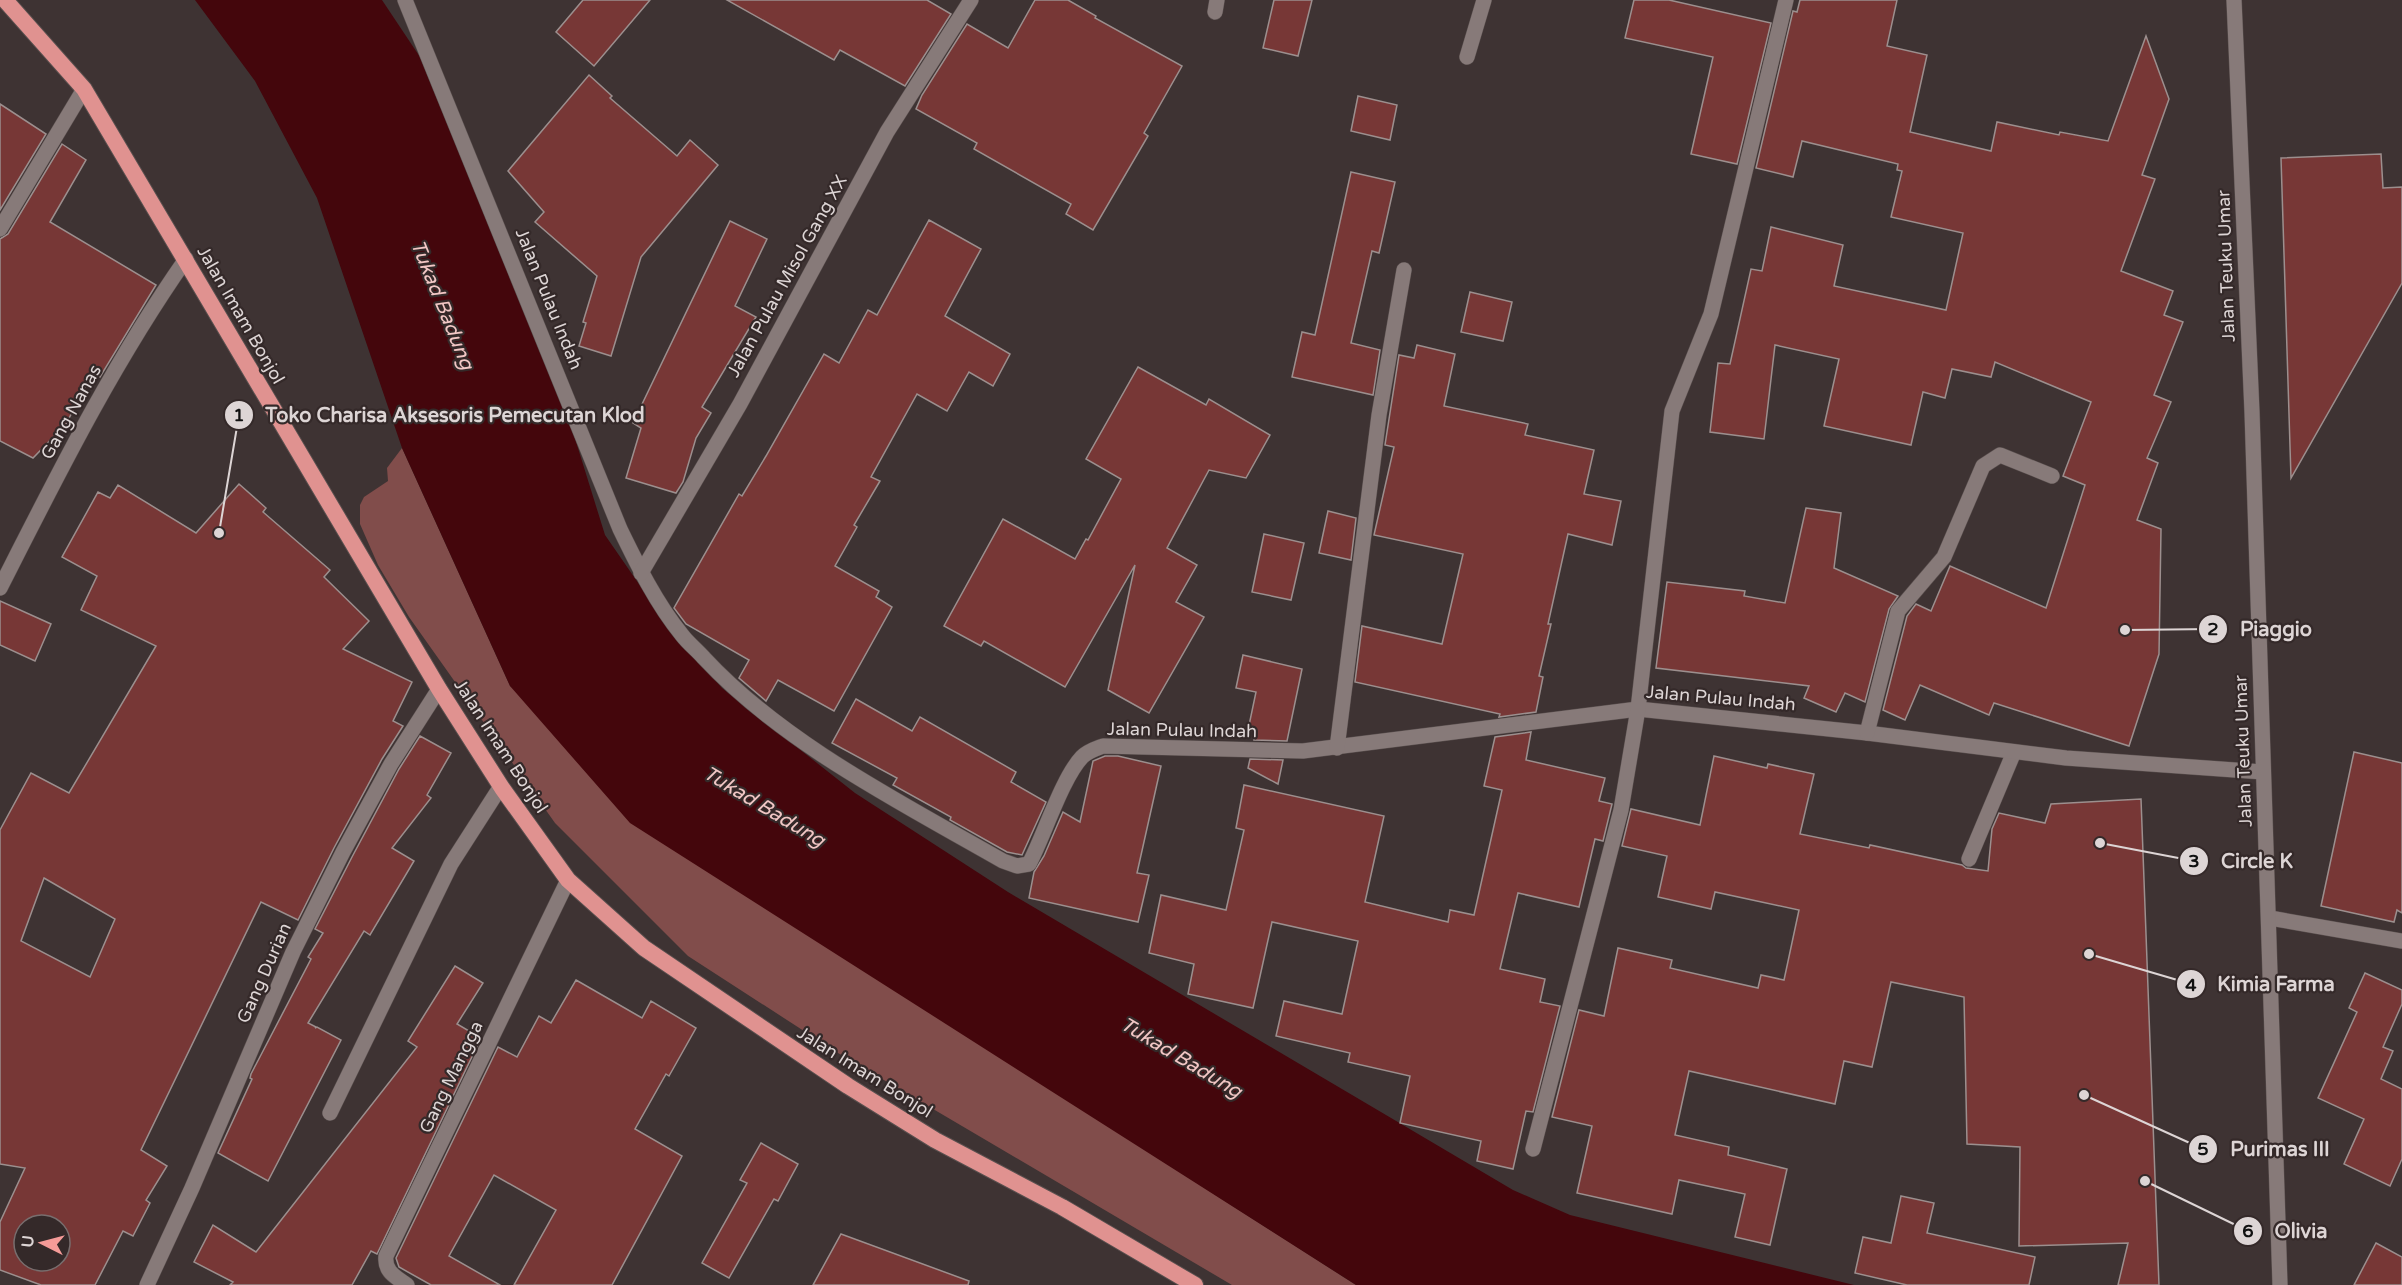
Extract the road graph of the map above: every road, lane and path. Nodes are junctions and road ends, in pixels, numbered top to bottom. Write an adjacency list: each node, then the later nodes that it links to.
1 (6, 0): 8 (highway, Jalan Imam Bonjol)
2 (405, 0): 13 (street, Jalan Pulau Indah)
3 (971, 0): 13 (street, Jalan Pulau Misol Gang XX)
4 (1484, 0): 7 (street)
5 (1786, 0): 16 (street)
6 (2234, 0): 20 (street, Jalan Teuku Umar)
7 (1467, 57)
8 (84, 89): 9 (street); 10 (highway, Jalan Imam Bonjol)
9 (0, 229)
10 (186, 260): 14 (street, Gang Nanas); 15 (highway, Jalan Imam Bonjol)
11 (1404, 270): 18 (street)
12 (2052, 476): 17 (street)
13 (641, 573): 18 (street, Jalan Pulau Indah)
14 (0, 588)
15 (439, 689): 21 (highway, Jalan Imam Bonjol); 28 (street, Gang Durian)
16 (1638, 709): 17 (street, Jalan Pulau Indah); 18 (street, Jalan Pulau Indah); 27 (street)
17 (1867, 733): 19 (street, Jalan Pulau Indah)
18 (1337, 748)
19 (2014, 752): 20 (street, Jalan Pulau Indah); 22 (street)
20 (2263, 772): 24 (street, Jalan Teuku Umar)
21 (501, 786): 23 (highway, Jalan Imam Bonjol); 26 (street)
22 (1969, 859)
23 (568, 880): 29 (street, Gang Mangga); 30 (highway, Jalan Imam Bonjol)
24 (2270, 918): 25 (street); 31 (street, Jalan Teuku Umar)
25 (2402, 941)
26 (330, 1113)
27 (1533, 1149)
28 (147, 1285)
29 (407, 1285)
30 (1195, 1285)
31 (2280, 1285)

